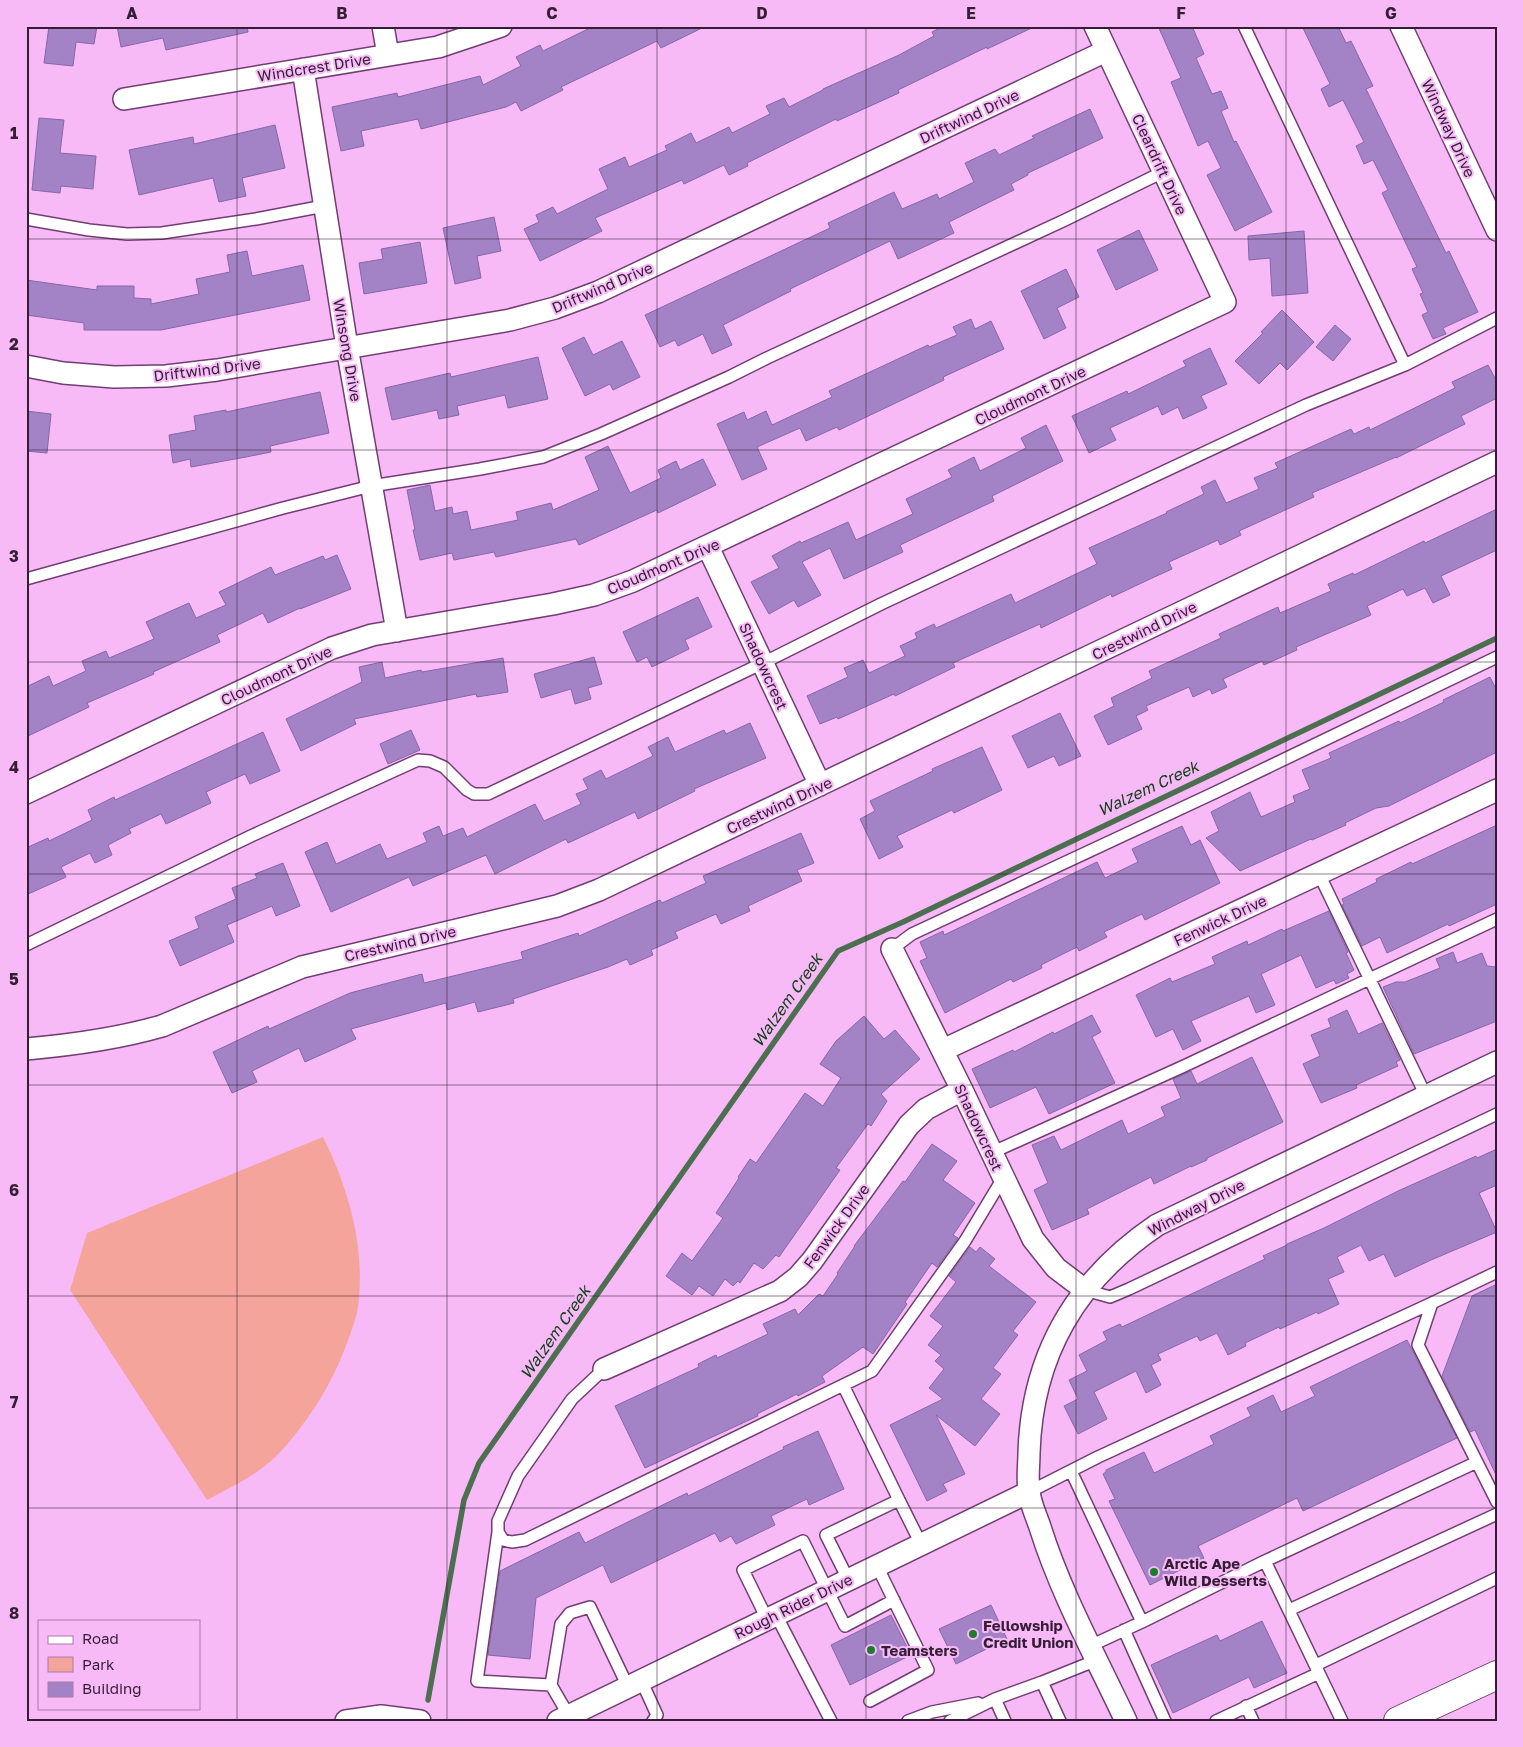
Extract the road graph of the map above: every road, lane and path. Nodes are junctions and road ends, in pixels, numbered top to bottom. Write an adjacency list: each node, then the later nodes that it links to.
1 (384, 26): 7 (street)
2 (501, 26): 7 (street, Windcrest Drive)
3 (1095, 26): 6 (street, Cleardrift Drive)
4 (1244, 26): 17 (lane)
5 (1402, 26): 13 (street, Windway Drive)
6 (1106, 51): 10 (street, Cleardrift Drive); 16 (street, Driftwind Drive)
7 (388, 55): 8 (street, Windcrest Drive)
8 (303, 69): 9 (street, Windcrest Drive); 11 (street, Winsong Drive)
9 (124, 99)
10 (1163, 172): 14 (street, Cleardrift Drive); 20 (lane)
11 (324, 206): 12 (lane); 16 (street, Winsong Drive)
12 (26, 219)
13 (1497, 230)
14 (1225, 302): 21 (street, Cloudmont Drive)
15 (1497, 318): 17 (lane)
16 (347, 347): 18 (street, Driftwind Drive); 20 (street, Winsong Drive)
17 (1405, 365): 25 (lane)
18 (26, 366)
19 (1497, 462): 26 (street, Crestwind Drive)
20 (372, 486): 22 (lane); 23 (street, Winsong Drive)
21 (708, 547): 23 (street, Cloudmont Drive); 25 (street, Shadowcrest)
22 (26, 578)
23 (397, 631): 28 (street, Cloudmont Drive)
24 (1497, 657): 32 (lane)
25 (763, 663): 26 (street, Shadowcrest); 31 (lane)
26 (820, 785): 34 (street, Crestwind Drive)
27 (1497, 790): 29 (street, Fenwick Drive)
28 (26, 793)
29 (1319, 874): 33 (lane); 35 (street, Fenwick Drive)
30 (1497, 919): 33 (lane)
31 (26, 945)
32 (892, 949): 35 (street, Shadowcrest)
33 (1369, 978): 38 (lane); 40 (lane)
34 (26, 1049)
35 (943, 1050): 37 (street, Shadowcrest)
36 (1497, 1062): 38 (street, Windway Drive)
37 (962, 1090): 40 (street, Shadowcrest); 45 (street, Fenwick Drive)
38 (1426, 1096): 43 (street, Windway Drive)
39 (1497, 1114): 43 (lane)
40 (992, 1153): 41 (street, Shadowcrest)
41 (1003, 1178): 43 (street, Shadowcrest); 46 (lane)
42 (1497, 1272): 44 (lane)
43 (1085, 1290): 49 (street, Windway Drive)
44 (1432, 1303): 47 (lane); 48 (lane)
45 (604, 1369): 53 (lane)
46 (842, 1385): 50 (lane); 53 (lane)
47 (1477, 1462): 51 (lane); 55 (lane)
48 (1071, 1471): 49 (lane); 63 (lane)
49 (1028, 1492): 54 (street, Rough Rider Drive); 65 (street, Windway Drive)
50 (899, 1500): 54 (lane); 58 (lane)
51 (1497, 1502)
52 (1497, 1514): 61 (lane)
53 (498, 1532): 70 (lane)
54 (921, 1544): 56 (street, Rough Rider Drive)
55 (1265, 1561): 61 (lane); 63 (lane)
56 (877, 1566): 58 (street, Rough Rider Drive); 60 (lane)
57 (1497, 1578): 66 (lane)
58 (848, 1579): 59 (street, Rough Rider Drive)
59 (827, 1590): 60 (lane); 62 (street, Rough Rider Drive); 62 (lane)
60 (894, 1600): 72 (lane)
61 (1289, 1610): 66 (lane)
62 (771, 1617): 69 (street, Rough Rider Drive); 79 (lane)
63 (1142, 1622): 64 (lane)
64 (1124, 1630): 65 (lane); 85 (lane)
65 (1093, 1653): 68 (lane); 84 (street, Windway Drive)
66 (1317, 1669): 73 (lane); 88 (lane)
67 (1497, 1675): 89 (main road)
68 (1042, 1682): 71 (lane); 83 (lane)
69 (635, 1684): 70 (lane); 74 (street, Rough Rider Drive); 78 (lane)
70 (551, 1685): 74 (lane)
71 (994, 1700): 80 (lane); 81 (lane); 82 (lane)
72 (870, 1701)
73 (1246, 1706): 86 (lane); 87 (lane)
74 (564, 1718)
75 (373, 1719): 76 (street); 77 (street)
76 (346, 1721)
77 (420, 1721)
78 (653, 1721)
79 (831, 1721)
80 (908, 1721)
81 (950, 1721)
82 (1005, 1721)
83 (1060, 1721)
84 (1126, 1721)
85 (1165, 1721)
86 (1216, 1721)
87 (1253, 1721)
88 (1342, 1721)
89 (1398, 1721)

